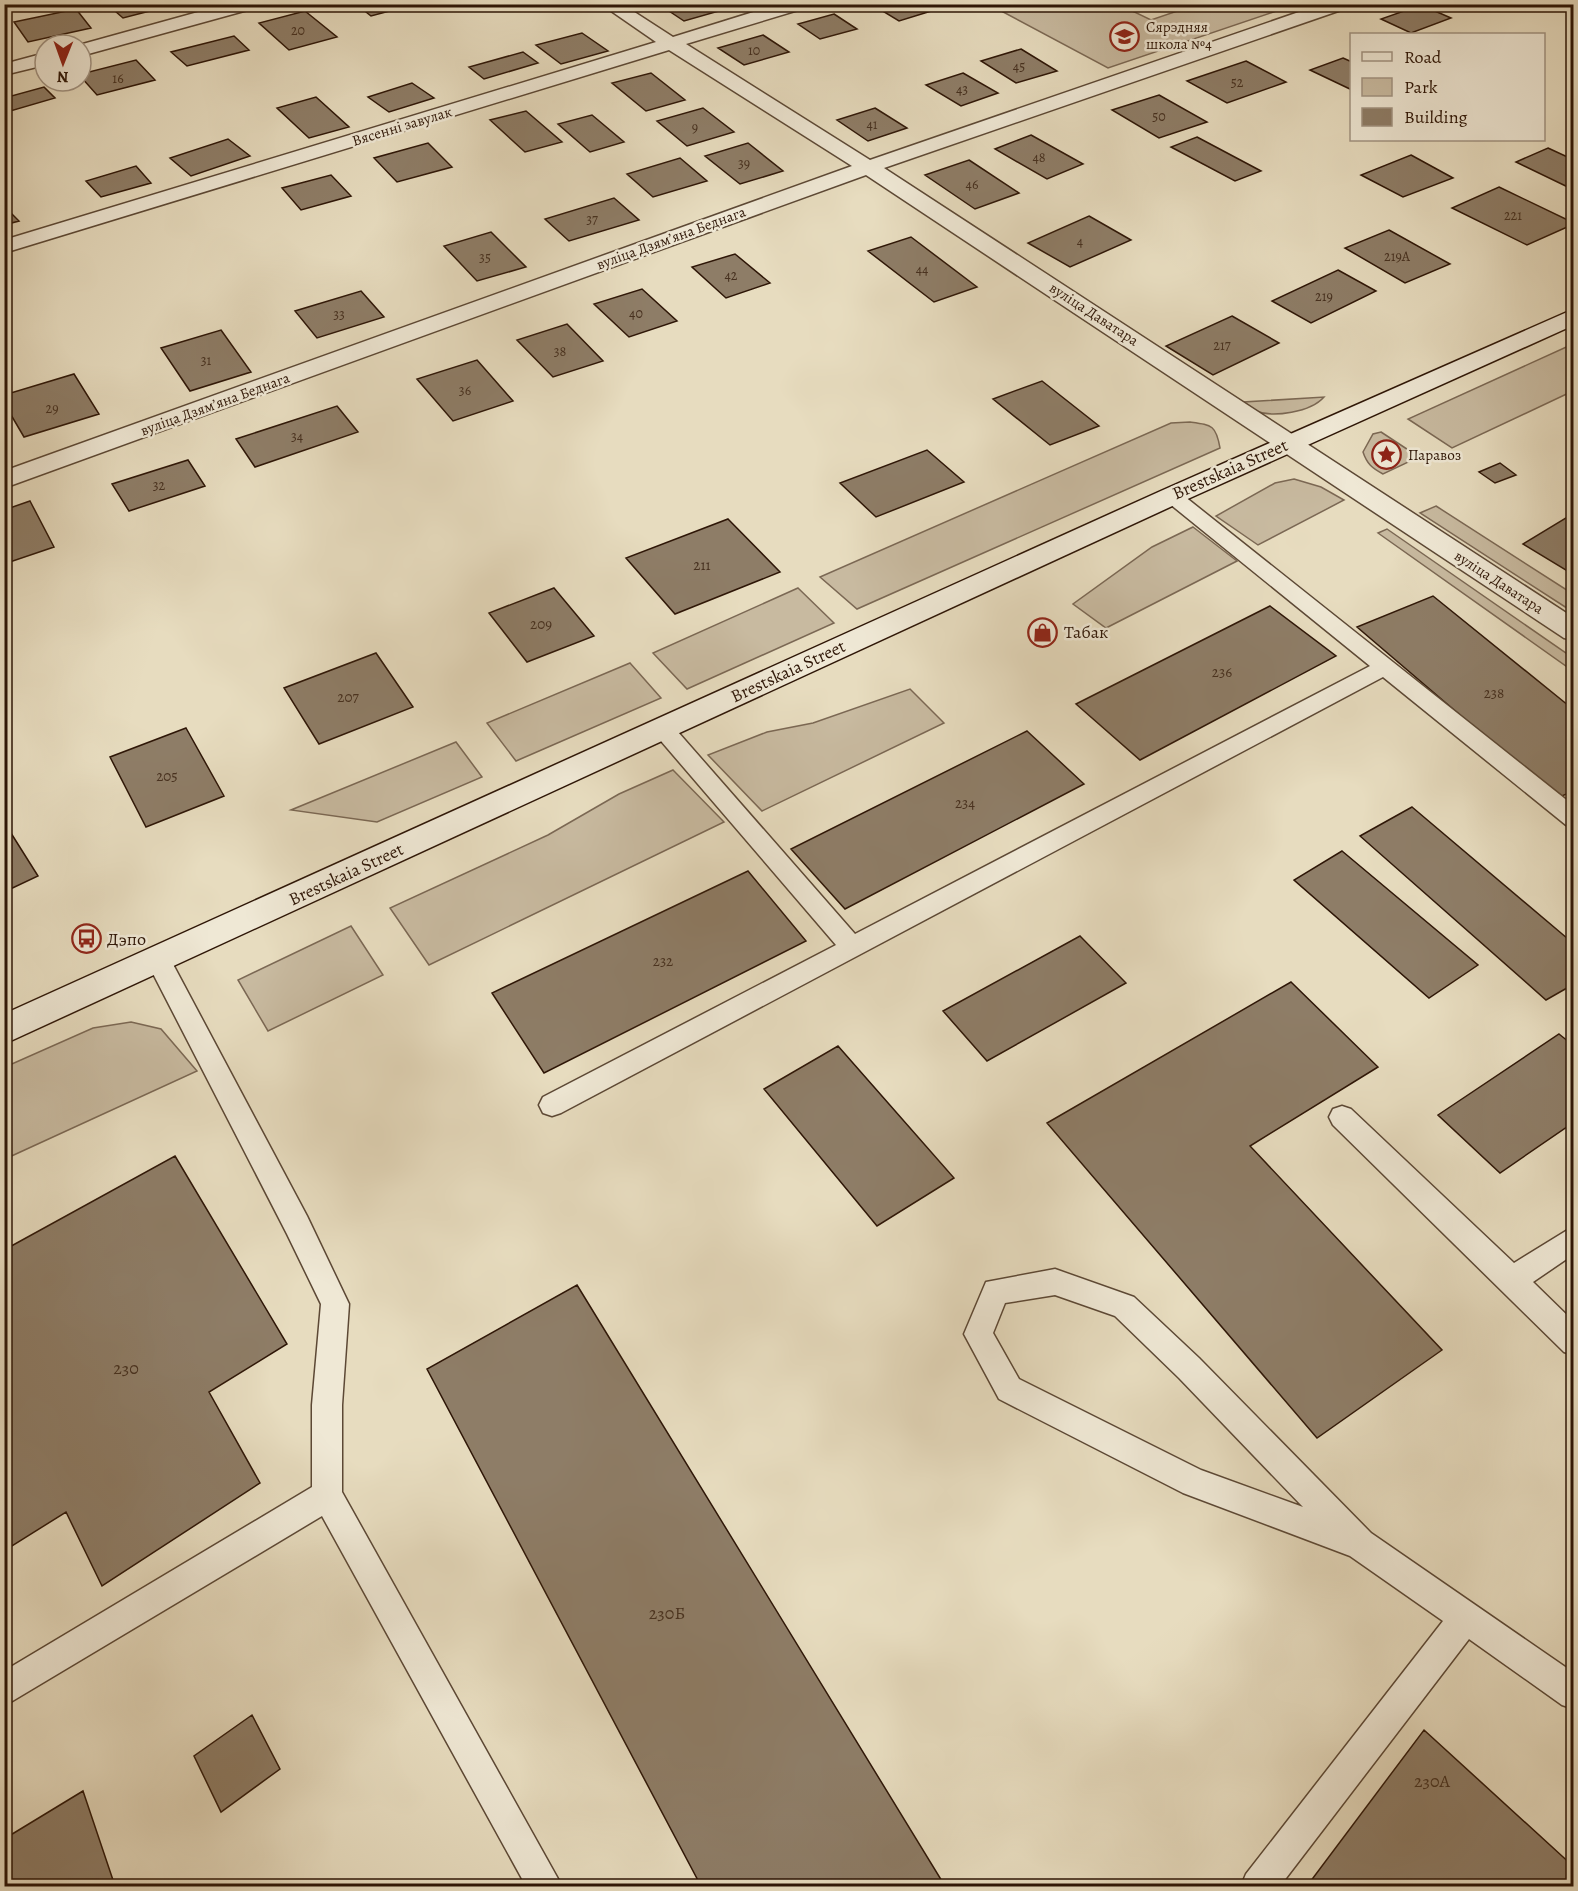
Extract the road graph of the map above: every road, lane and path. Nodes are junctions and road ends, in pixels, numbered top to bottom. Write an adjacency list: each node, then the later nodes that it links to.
1 (249, 4): 6 (street)
2 (609, 4): 5 (street, вуліца Даватара)
3 (799, 4): 5 (street, Вясенні завулак)
4 (1341, 4): 9 (street, вуліца Дзямʼяна Беднага)
5 (672, 44): 9 (street, вуліца Даватара); 10 (street, Вясенні завулак)
6 (93, 47)
7 (33, 62): 8 (street)
8 (4, 70)
9 (868, 167): 12 (street, вуліца Даватара); 13 (street, вуліца Дзямʼяна Беднага)
10 (4, 247)
11 (1574, 316): 12 (street, Brestskaia Street)
12 (1290, 442): 14 (street, Brestskaia Street); 15 (street, вуліца Даватара)
13 (4, 480)
14 (1172, 496): 16 (lane); 17 (street, Brestskaia Street)
15 (1574, 631)
16 (1385, 667): 18 (lane); 19 (lane)
17 (663, 729): 19 (lane); 20 (street, Brestskaia Street)
18 (1574, 819)
19 (852, 947): 22 (lane)
20 (158, 960): 21 (street, Brestskaia Street); 27 (lane)
21 (4, 1030)
22 (552, 1105)
23 (1342, 1117): 25 (lane)
24 (1574, 1238): 25 (lane)
25 (1512, 1280): 26 (lane)
26 (1574, 1342)
27 (327, 1495): 30 (lane); 32 (lane)
28 (1360, 1544): 28 (lane); 29 (lane)
29 (1466, 1618): 31 (lane); 33 (lane)
30 (4, 1690)
31 (1574, 1694)
32 (546, 1887)
33 (1258, 1887)

